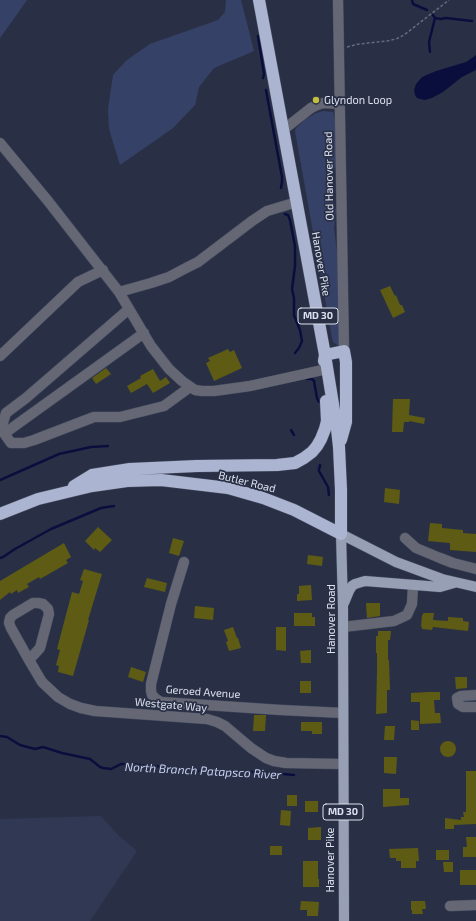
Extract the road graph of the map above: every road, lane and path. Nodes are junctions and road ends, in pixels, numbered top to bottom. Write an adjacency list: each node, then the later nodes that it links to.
1 (259, 0): 6 (highway, Hanover Pike / MD 30)
2 (338, 0): 4 (street, Old Hanover Road)
3 (449, 0): 4 (path)
4 (339, 50): 5 (street, Old Hanover Road)
5 (340, 104): 6 (street); 13 (street, Old Hanover Road)
6 (284, 130): 8 (highway, Hanover Pike / MD 30)
7 (0, 143): 9 (street)
8 (297, 202): 10 (street); 14 (highway, Hanover Pike / MD 30)
9 (102, 270): 10 (street); 15 (street)
10 (119, 292): 11 (street)
11 (129, 309): 12 (street); 18 (street)
12 (144, 333): 17 (street); 18 (street)
13 (344, 351): 14 (highway); 19 (highway)
14 (325, 355): 16 (highway)
15 (0, 356)
16 (324, 370): 17 (street); 19 (highway, MD 30); 20 (highway)
17 (190, 387): 18 (street)
18 (2, 430)
19 (340, 447): 22 (highway, MD 30)
20 (64, 492): 21 (highway, Butler Road); 22 (highway, Butler Road)
21 (0, 514)
22 (341, 534): 26 (main road, Butler Road); 29 (main road, Hanover Road / MD 30)
23 (405, 538): 25 (street)
24 (184, 562): 34 (street, Geroed Avenue)
25 (476, 569)
26 (455, 583): 27 (main road); 28 (main road, Butler Road)
27 (413, 585): 29 (main road); 30 (street)
28 (476, 587)
29 (343, 604): 30 (main road, Hanover Road / MD 30)
30 (343, 627): 34 (main road, Hanover Road / MD 30)
31 (28, 660): 31 (street, Westgate Way); 35 (street, Westgate Way)
32 (476, 695): 33 (street)
33 (476, 707)
34 (343, 708): 35 (main road, Hanover Pike / MD 30)
35 (343, 764): 38 (main road, Hanover Pike / MD 30)
36 (476, 905): 37 (street)
37 (450, 906)
38 (344, 921)

